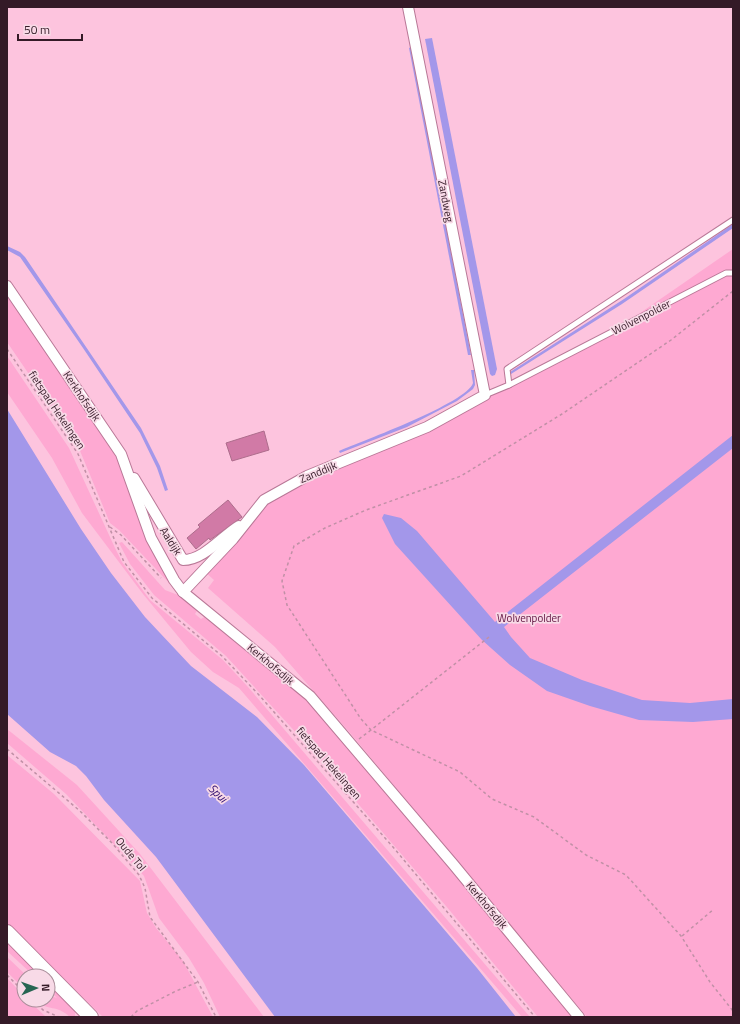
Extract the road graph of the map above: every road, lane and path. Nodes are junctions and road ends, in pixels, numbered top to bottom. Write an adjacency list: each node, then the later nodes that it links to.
1 (408, 7): 8 (street, Zandweg)
2 (733, 220): 7 (lane)
3 (733, 273): 7 (lane, Wolvenpolder)
4 (7, 286): 9 (street, Kerkhofsdijk)
5 (733, 291): 15 (path)
6 (7, 349): 11 (path, fietspad Hekelingen)
7 (509, 384): 8 (lane, Wolvenpolder)
8 (485, 395): 10 (street, Zanddijk)
9 (121, 454): 10 (street, Aaldijk); 13 (street, Kerkhofsdijk)
10 (249, 520): 13 (street, Zanddijk)
11 (109, 526): 12 (path, fietspad Hekelingen); 30 (path, fietspad Hekelingen)
12 (166, 583)
13 (183, 592): 16 (street, Kerkhofsdijk)
14 (489, 637): 15 (path)
15 (371, 730): 16 (path); 20 (path)
16 (352, 745): 31 (street, Kerkhofsdijk)
17 (7, 750): 22 (path, Oude Tol)
18 (714, 909): 20 (path)
19 (7, 932): 27 (street)
20 (682, 936): 25 (path)
21 (7, 975): 23 (path)
22 (198, 982): 28 (path); 29 (path, Oude Tol)
23 (16, 984)
24 (41, 1008): 26 (path)
25 (733, 1012)
26 (59, 1017)
27 (91, 1017)
28 (131, 1017)
29 (216, 1017)
30 (535, 1017)
31 (579, 1017)

